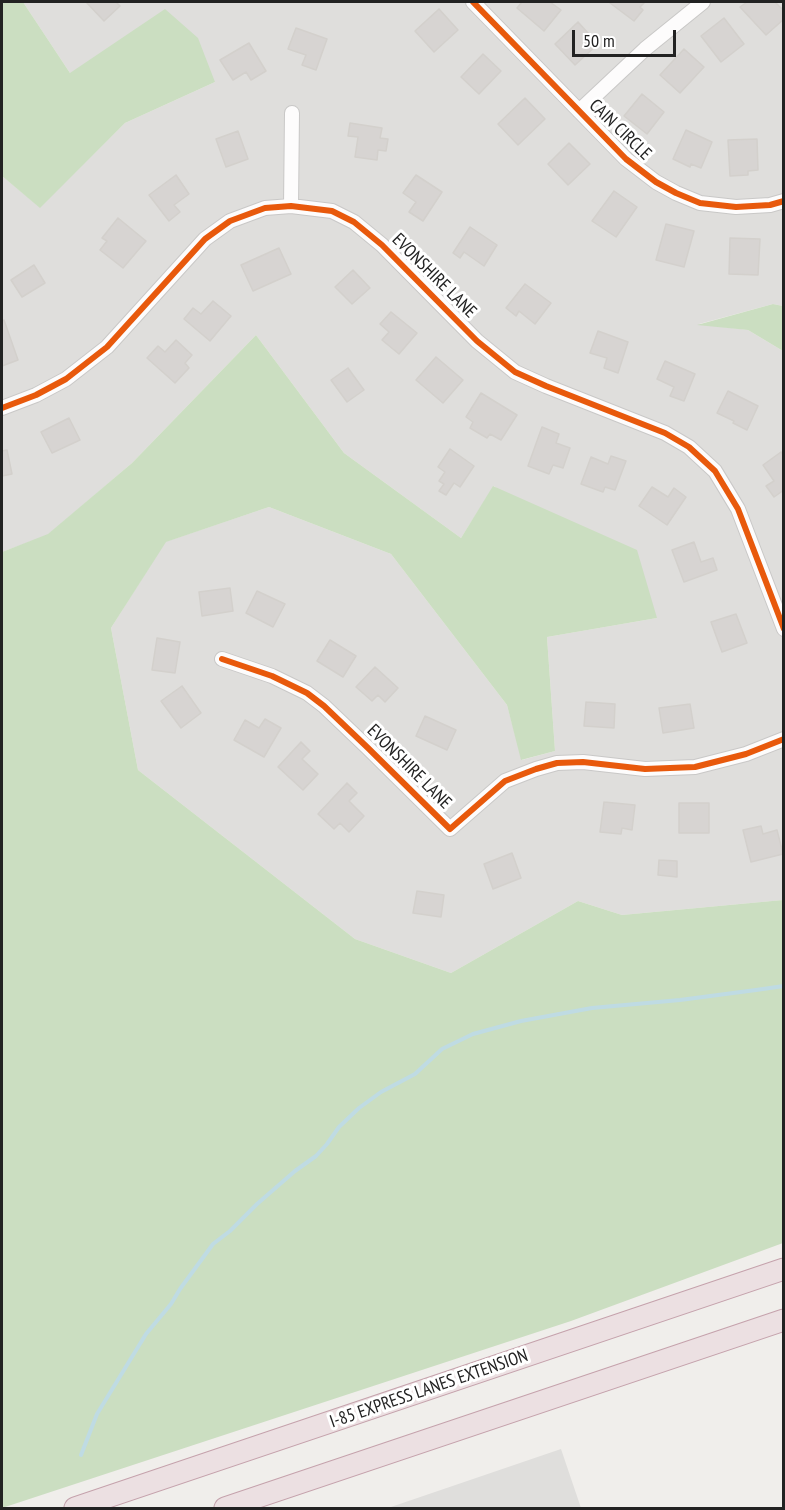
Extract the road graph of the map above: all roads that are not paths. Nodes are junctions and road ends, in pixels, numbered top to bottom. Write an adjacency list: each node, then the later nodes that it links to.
1 (473, 2): 3 (street, CAIN CIRCLE)
2 (703, 2): 3 (street)
3 (579, 111): 5 (street, CAIN CIRCLE)
4 (292, 113): 6 (street)
5 (783, 201)
6 (291, 206): 7 (street, EVONSHIRE LANE); 8 (street, EVONSHIRE LANE)
7 (2, 408)
8 (783, 628)
9 (222, 659): 10 (street, EVONSHIRE LANE)
10 (783, 739)
11 (783, 1269): 13 (highway, I-85 EXPRESS LANES EXTENSION)
12 (783, 1320): 14 (highway)
13 (75, 1509)
14 (225, 1509)

